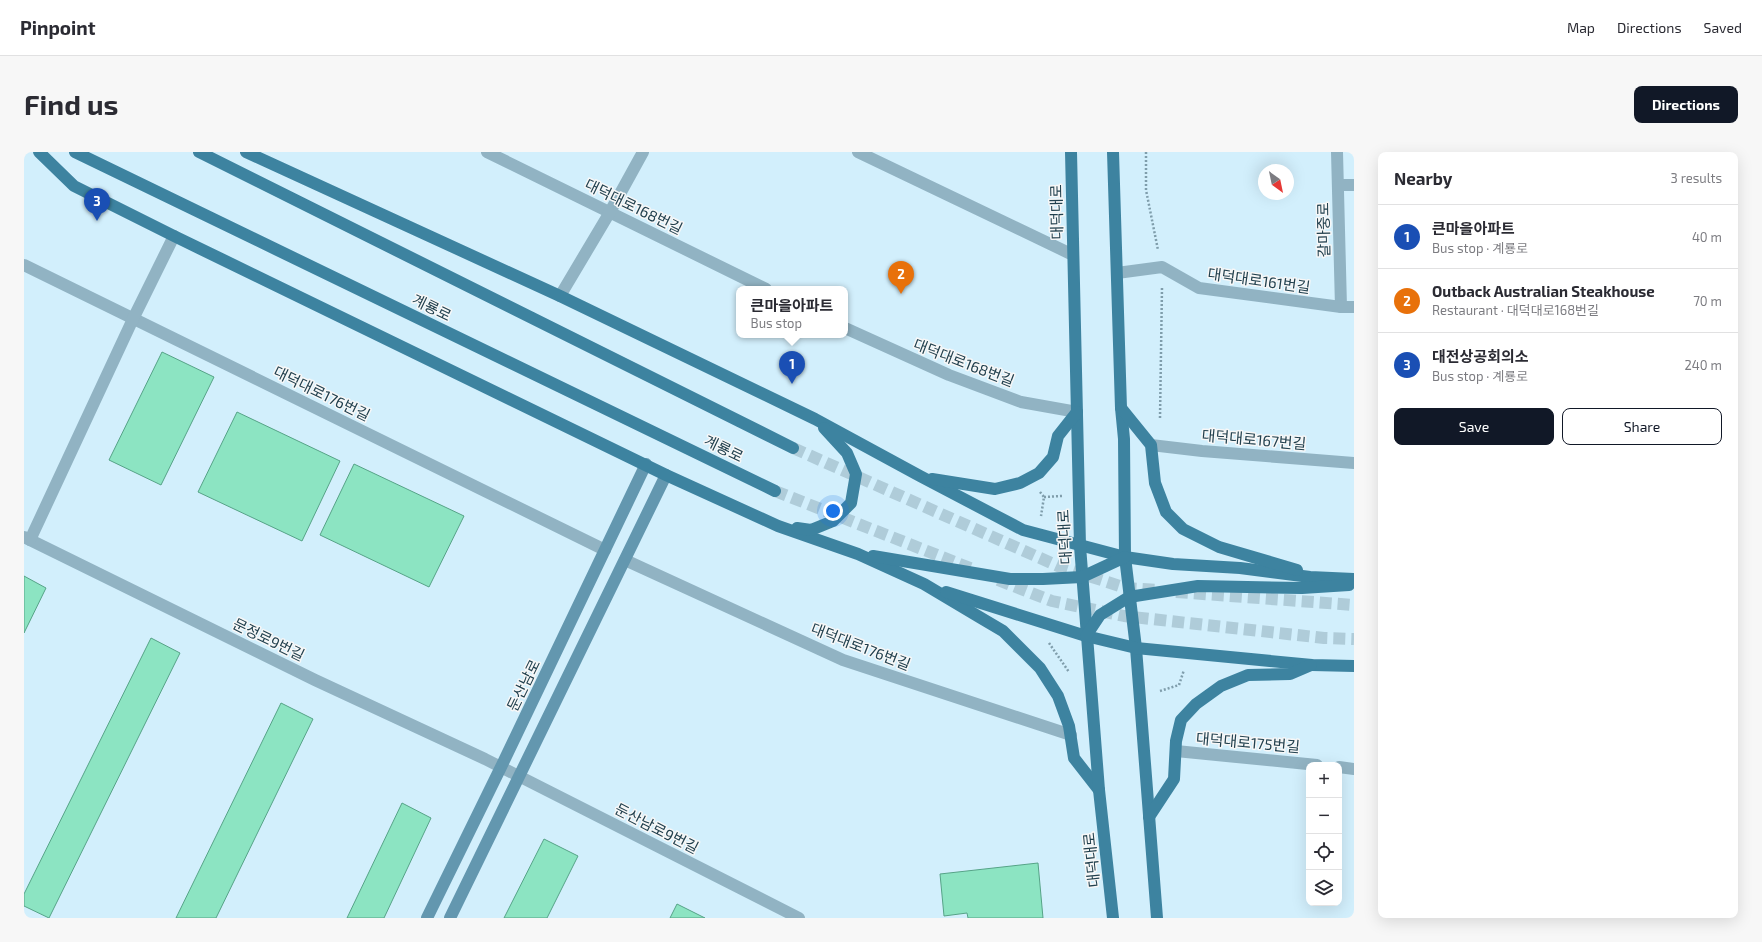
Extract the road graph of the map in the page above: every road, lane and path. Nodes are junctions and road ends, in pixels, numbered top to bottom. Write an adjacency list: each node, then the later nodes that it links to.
1 (39, 152): 14 (main road)
2 (75, 152): 33 (main road, 계룡로)
3 (198, 152): 28 (main road, 계룡로)
4 (246, 152): 19 (main road)
5 (487, 152): 13 (street, 대덕대로168번길)
6 (643, 152): 13 (street)
7 (858, 152): 15 (street)
8 (1071, 152): 15 (main road, 대덕대로)
9 (1114, 152): 17 (main road)
10 (1337, 152): 11 (street, 갈마중로)
11 (1338, 185): 12 (street); 20 (street, 갈마중로)
12 (1354, 185)
13 (610, 212): 18 (street, 대덕대로168번길); 19 (street)
14 (174, 236): 22 (street); 30 (main road)
15 (1073, 255): 25 (main road, 대덕대로)
16 (24, 265): 22 (street, 대덕대로176번길)
17 (1117, 273): 20 (street, 대덕대로161번길); 24 (main road)
18 (760, 286)
19 (560, 296): 26 (main road)
20 (1341, 307): 21 (street, 대덕대로161번길)
21 (1354, 307)
22 (133, 319): 37 (street); 39 (street, 대덕대로176번길)
23 (848, 329): 25 (street, 대덕대로168번길)
24 (1121, 408): 27 (main road); 41 (main road)
25 (1077, 412): 32 (main road); 38 (main road, 대덕대로)
26 (815, 419): 32 (main road); 36 (main road)
27 (1151, 445): 29 (street, 대덕대로167번길); 44 (main road)
28 (793, 448)
29 (1354, 463)
30 (646, 464): 31 (main road); 39 (street, 둔산남로)
31 (666, 475): 36 (main road); 42 (street)
32 (920, 476): 38 (main road)
33 (775, 491)
34 (1066, 495): 35 (path)
35 (1041, 516)
36 (778, 526): 40 (main road)
37 (27, 539): 60 (street, 문정로9번길)
38 (1080, 546): 41 (main road); 43 (main road, 대덕대로)
39 (605, 550): 60 (street, 둔산남로)
40 (858, 554): 43 (main road); 46 (main road)
41 (1126, 557): 43 (main road); 44 (main road); 48 (main road)
42 (626, 560): 57 (street, 대덕대로176번길); 63 (street)
43 (1082, 577): 49 (main road, 대덕대로)
44 (1310, 577): 45 (main road)
45 (1354, 579)
46 (924, 584): 49 (main road); 57 (main road)
47 (1354, 585): 48 (main road)
48 (1129, 597): 49 (main road); 51 (main road)
49 (1086, 636): 51 (main road); 64 (main road, 대덕대로)
50 (1046, 638): 55 (path)
51 (1136, 648): 52 (main road); 65 (main road)
52 (1312, 665): 53 (main road); 58 (main road)
53 (1354, 666)
54 (1184, 668): 56 (path)
55 (1068, 672)
56 (1160, 691)
57 (1071, 735): 64 (main road)
58 (1176, 752): 59 (street, 대덕대로175번길); 65 (main road)
59 (1306, 764)
60 (501, 767): 63 (street, 둔산남로9번길); 66 (street, 둔산남로)
61 (1342, 767): 62 (street)
62 (1354, 769)
63 (519, 776): 67 (street); 68 (street, 둔산남로9번길)
64 (1100, 790): 69 (main road, 대덕대로)
65 (1149, 817): 70 (main road)
66 (427, 918)
67 (450, 918)
68 (799, 918)
69 (1113, 918)
70 (1157, 918)

